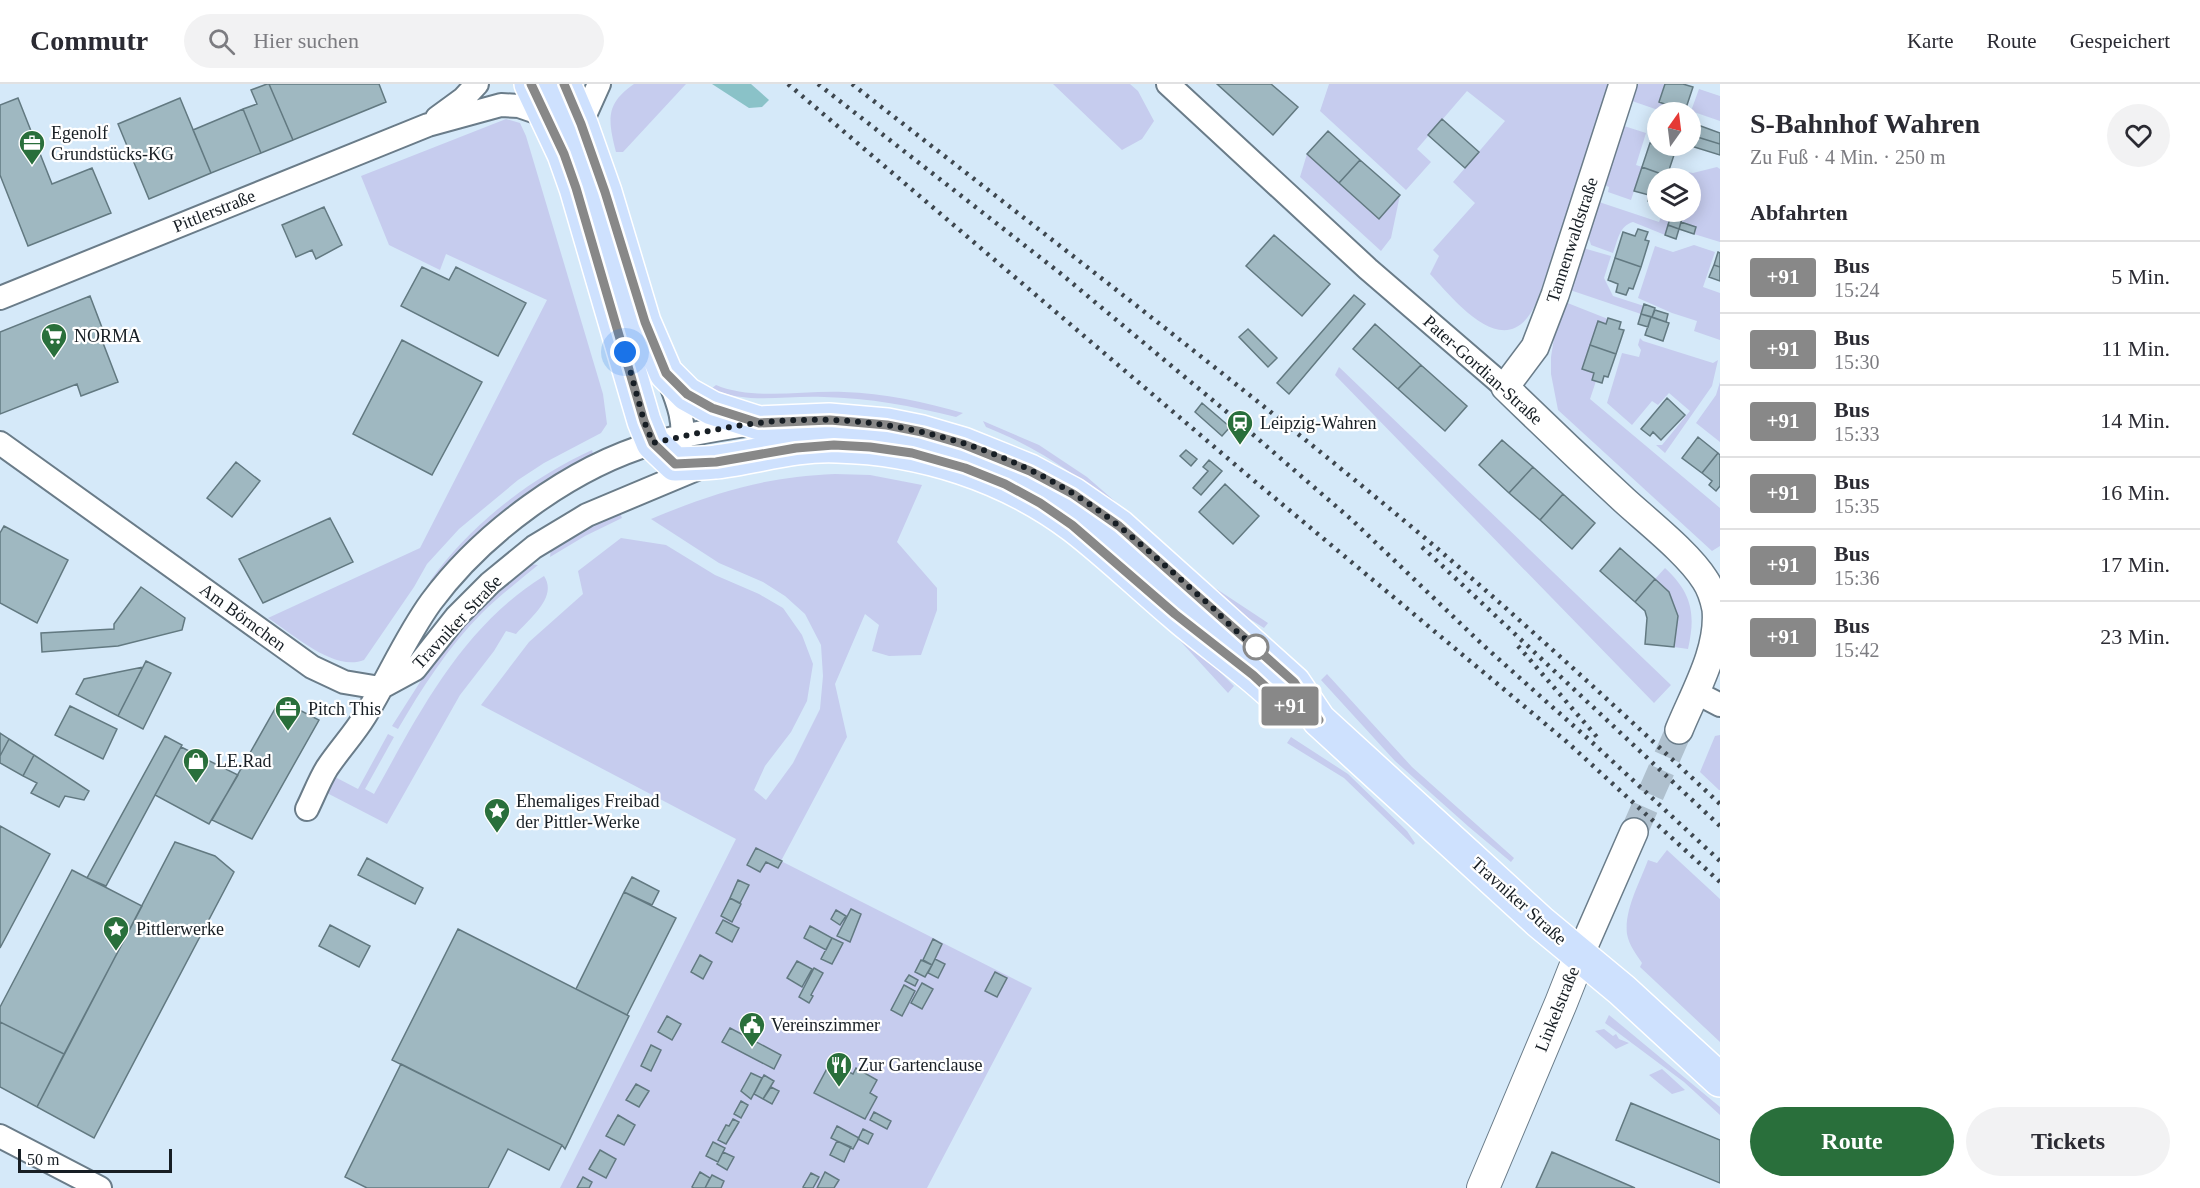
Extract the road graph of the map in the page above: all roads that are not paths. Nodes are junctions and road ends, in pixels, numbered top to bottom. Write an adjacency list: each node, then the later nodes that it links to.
1 (531, 84): 7 (main road)
2 (564, 84): 9 (main road)
3 (599, 84): 9 (street)
4 (1168, 84): 12 (street, Pater-Gordian-Straße)
5 (1623, 84): 12 (street, Tannenwaldstraße)
6 (476, 85): 8 (street, Pittlerstraße)
7 (548, 116): 8 (street, Pittlerstraße); 15 (main road)
8 (428, 124): 10 (street, Pittlerstraße)
9 (581, 124): 11 (main road)
10 (0, 298)
11 (666, 373): 13 (main road); 15 (street)
12 (1505, 387): 17 (street, Pater-Gordian-Straße)
13 (759, 423): 15 (street, Travniker Straße); 19 (main road, Travniker Straße)
14 (0, 443): 16 (street, Am Börnchen)
15 (666, 457): 16 (street, Travniker Straße); 16 (street, Travniker Straße); 19 (main road, Travniker Straße)
16 (380, 688): 21 (street)
17 (1695, 692): 18 (street); 20 (street)
18 (1720, 705)
19 (1319, 720): 23 (main road, Travniker Straße)
20 (1679, 730)
21 (307, 808)
22 (1634, 832): 23 (street, Linkelstraße)
23 (1580, 955): 24 (main road, Travniker Straße); 27 (main road, Linkelstraße)
24 (1720, 1080)
25 (0, 1136): 26 (street)
26 (100, 1188)
27 (1483, 1188)

